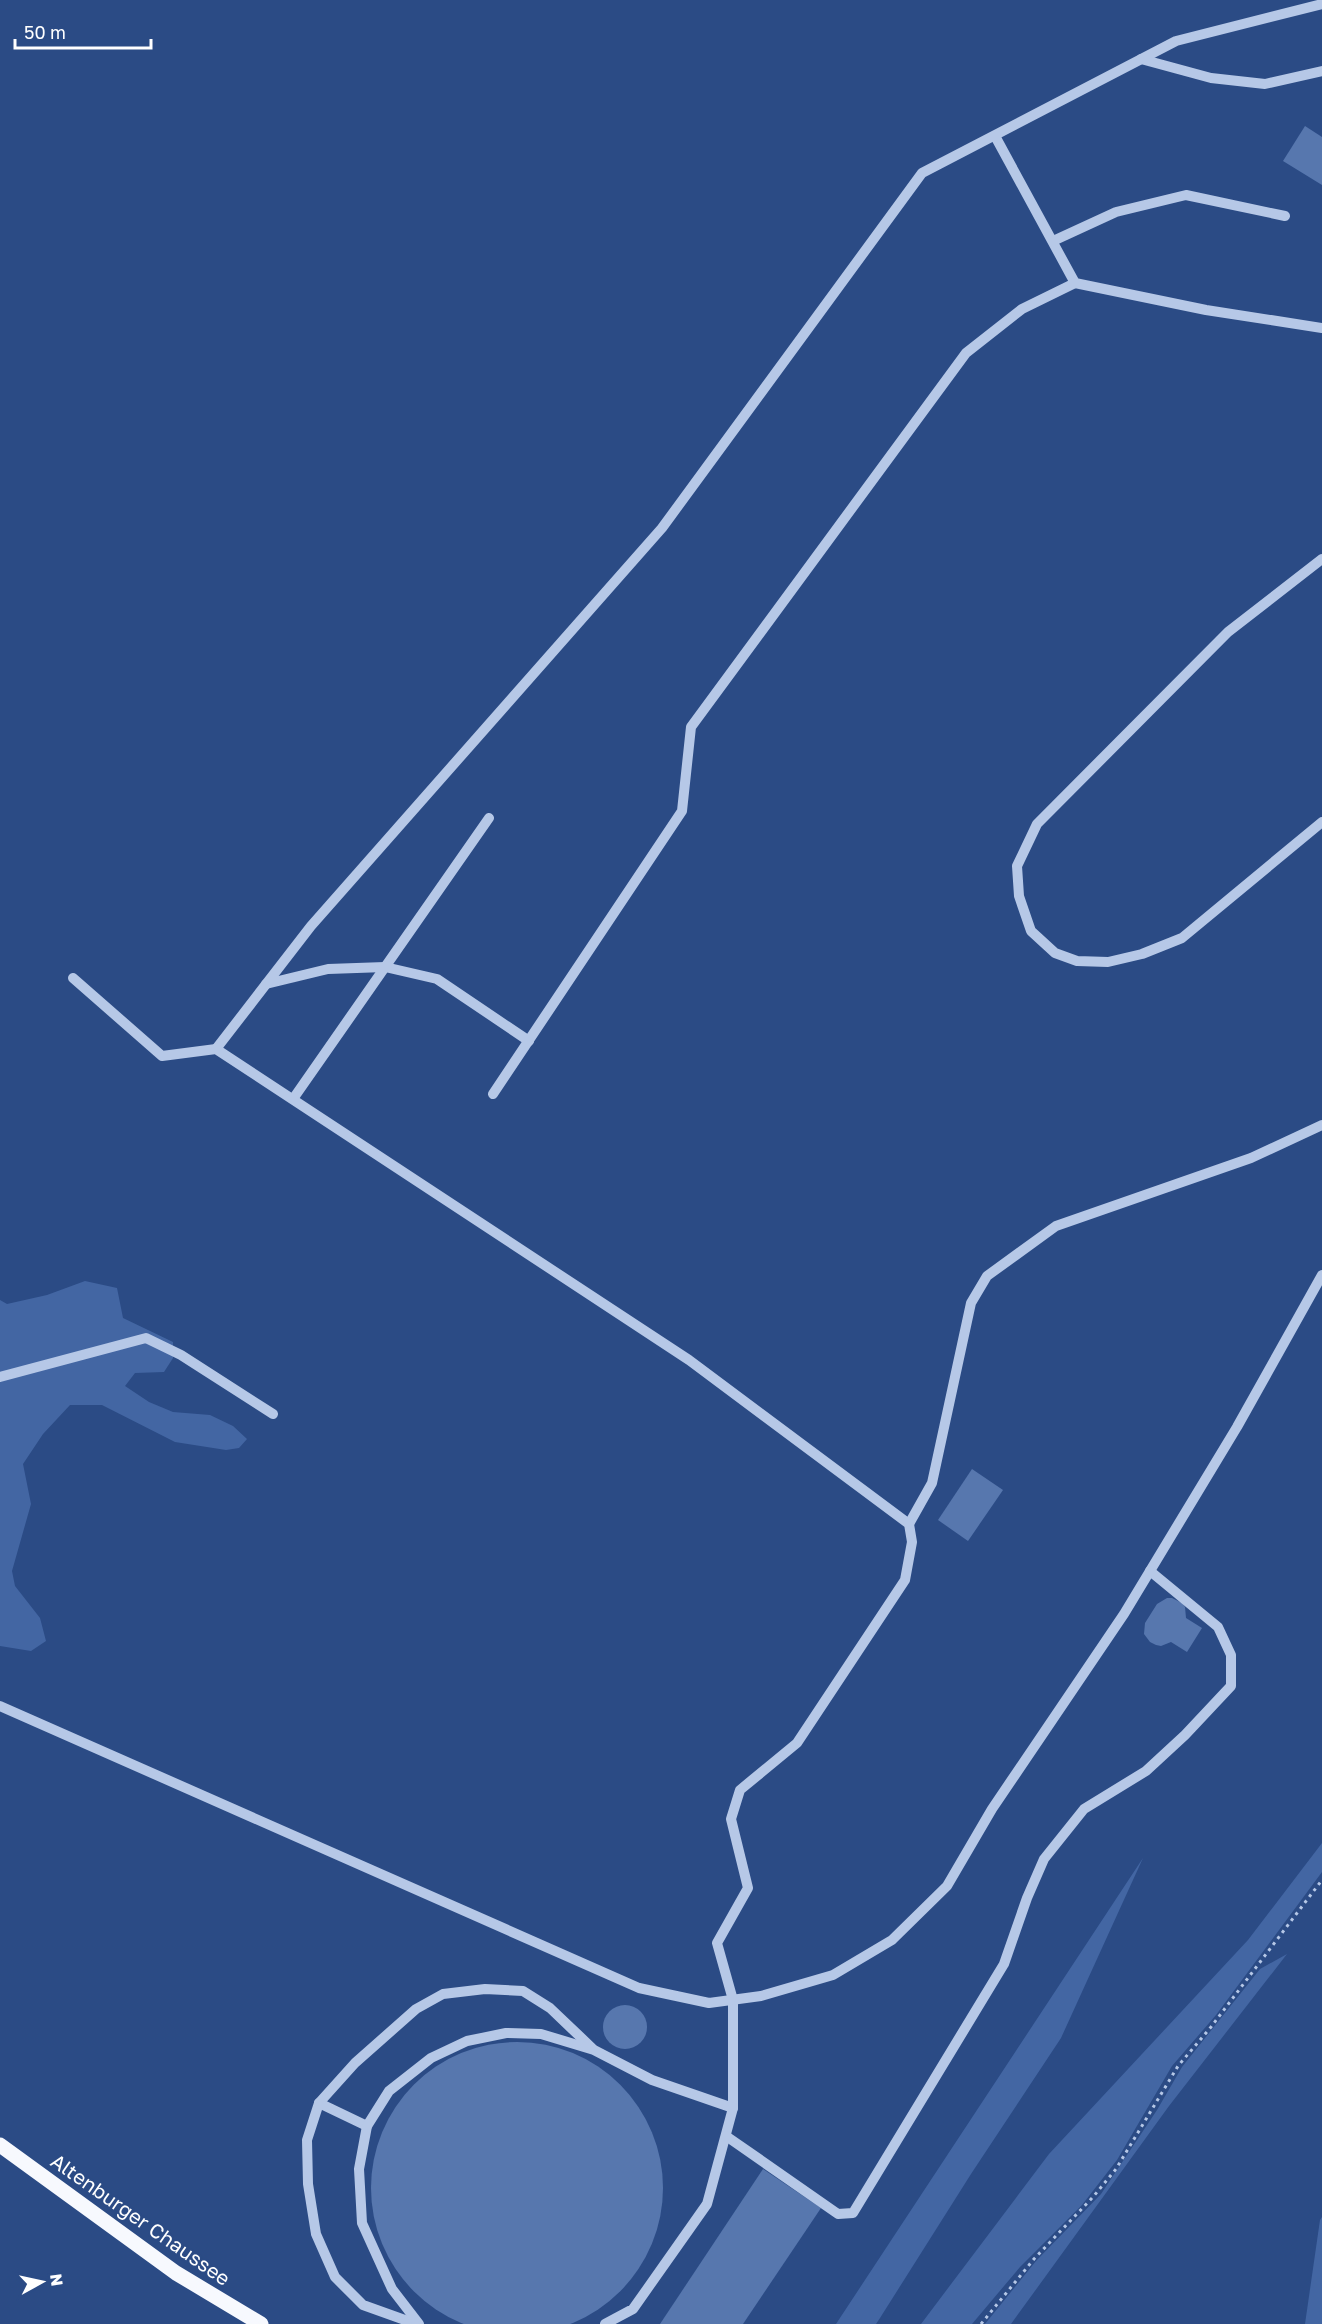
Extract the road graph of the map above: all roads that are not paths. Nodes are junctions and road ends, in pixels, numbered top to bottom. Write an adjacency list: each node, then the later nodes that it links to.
1 (1322, 4): 2 (lane)
2 (1141, 60): 3 (lane); 4 (lane)
3 (1322, 71)
4 (995, 135): 6 (lane); 14 (lane)
5 (1285, 216): 6 (lane)
6 (1053, 241): 7 (lane)
7 (1075, 283): 8 (lane); 15 (lane)
8 (1322, 328)
9 (1322, 559): 11 (lane)
10 (489, 818): 12 (lane)
11 (1322, 822)
12 (385, 967): 14 (lane); 15 (lane); 18 (lane)
13 (73, 978): 16 (lane)
14 (266, 984): 16 (lane)
15 (529, 1041): 17 (lane)
16 (216, 1049): 18 (lane)
17 (493, 1094)
18 (294, 1099): 23 (lane)
19 (1322, 1125): 23 (lane)
20 (1322, 1275): 24 (lane)
21 (0, 1377): 22 (lane)
22 (273, 1414)
23 (909, 1524): 26 (lane)
24 (1150, 1571): 26 (lane); 31 (lane)
25 (0, 1706): 26 (lane)
26 (733, 2000): 29 (lane)
27 (594, 2050): 28 (lane); 29 (lane); 30 (lane)
28 (319, 2103): 30 (lane); 34 (lane)
29 (733, 2109): 31 (lane)
30 (367, 2126): 34 (lane)
31 (726, 2136): 35 (lane)
32 (0, 2145): 33 (main road, Altenburger Chaussee)
33 (261, 2324)
34 (417, 2324)
35 (605, 2324)

